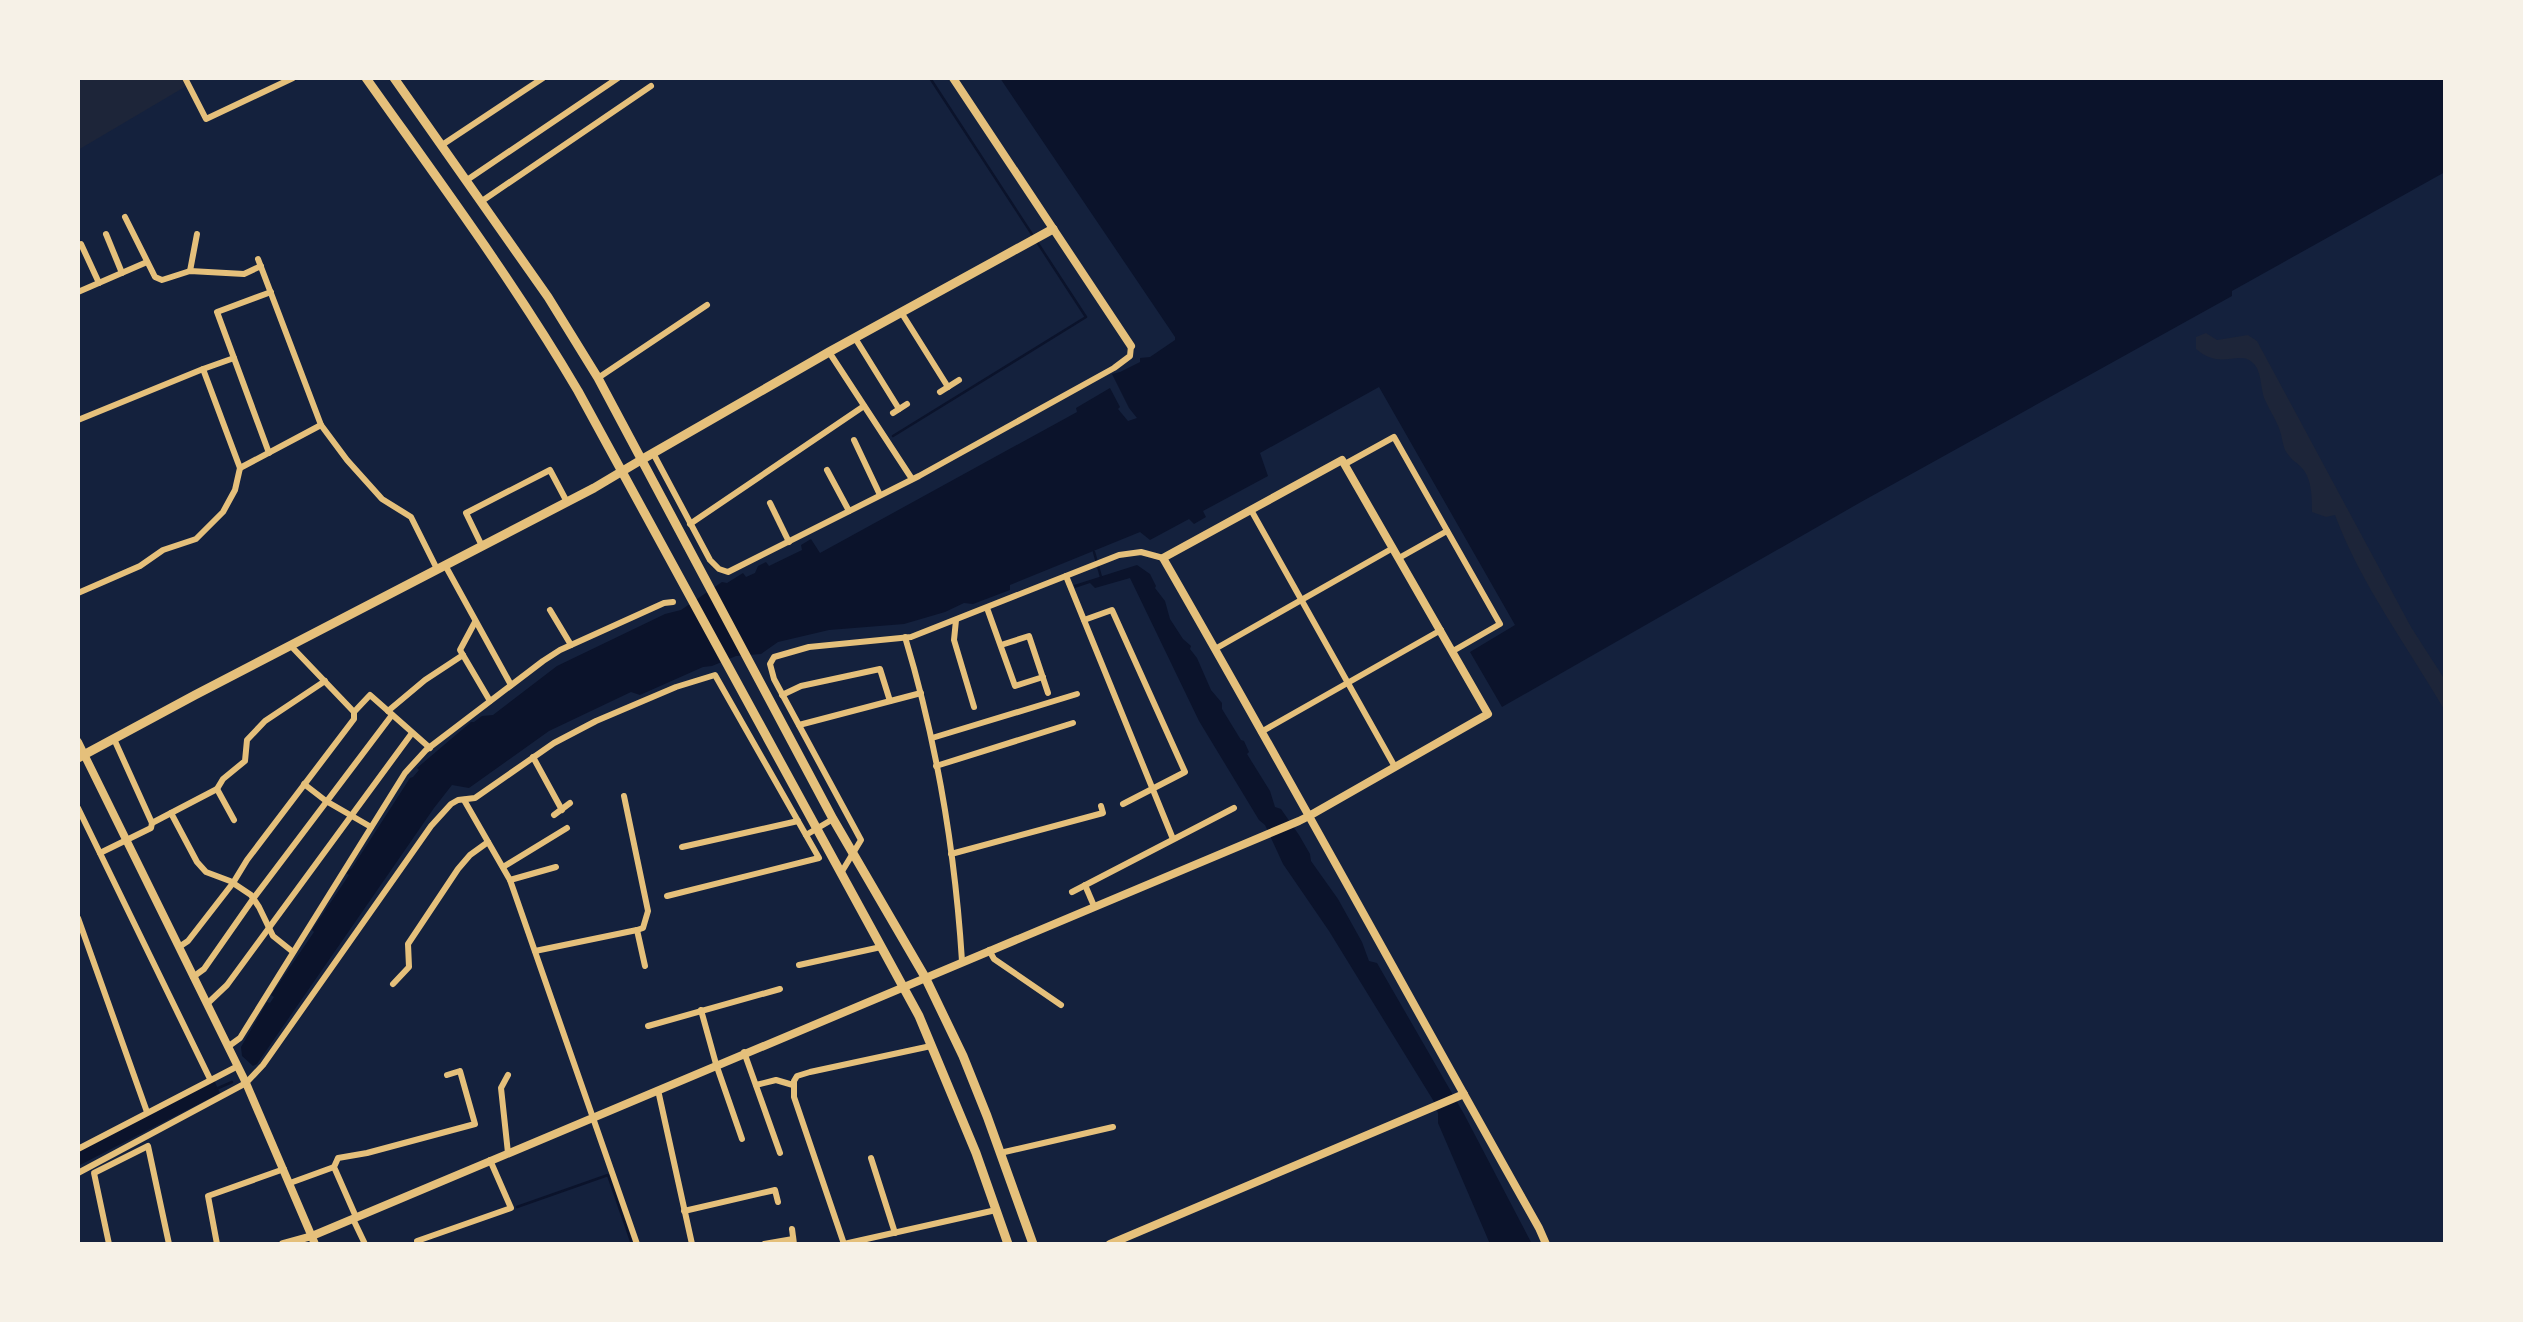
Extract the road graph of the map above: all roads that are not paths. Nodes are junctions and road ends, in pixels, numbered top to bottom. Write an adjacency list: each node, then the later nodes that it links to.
1 (185, 78): 2 (street)
2 (293, 78)
3 (366, 78): 42 (main road)
4 (394, 78): 9 (main road)
5 (543, 78): 9 (street)
6 (618, 78): 10 (street)
7 (952, 78): 13 (street)
8 (651, 86): 11 (street)
9 (442, 145): 10 (main road)
10 (467, 180): 11 (main road)
11 (482, 201): 30 (main road)
12 (125, 217): 17 (street)
13 (1054, 229): 24 (main road); 26 (street)
14 (106, 234): 19 (street)
15 (197, 234): 18 (street)
16 (81, 244): 20 (street)
17 (147, 262): 18 (street); 19 (street)
18 (190, 271): 22 (street)
19 (122, 272): 20 (street)
20 (99, 283): 21 (street)
21 (78, 292)
22 (271, 292): 28 (street); 35 (street)
23 (708, 306): 30 (street)
24 (902, 312): 25 (main road); 31 (street)
25 (854, 338): 27 (main road); 33 (street)
26 (1131, 346): 44 (street)
27 (829, 352): 32 (street); 38 (main road)
28 (234, 358): 29 (street); 37 (street)
29 (203, 369): 34 (street); 41 (street)
30 (598, 378): 39 (main road)
31 (959, 380)
32 (864, 406): 44 (street); 50 (street)
33 (900, 409)
34 (78, 420)
35 (321, 425): 37 (street); 57 (street)
36 (854, 440): 45 (street)
37 (269, 453): 41 (street)
38 (653, 453): 39 (main road); 50 (street)
39 (641, 460): 42 (main road); 117 (main road)
40 (1344, 464): 48 (street); 51 (street); 54 (street)
41 (240, 468): 61 (street)
42 (622, 470): 46 (main road); 122 (main road)
43 (827, 470): 49 (street)
44 (912, 479): 45 (street)
45 (880, 496): 49 (street)
46 (566, 502): 53 (main road); 53 (street)
47 (770, 503): 52 (street)
48 (1251, 510): 55 (street); 62 (street)
49 (849, 512): 52 (street)
50 (690, 524): 58 (street)
51 (1447, 532): 56 (street); 75 (street)
52 (789, 542): 58 (street)
53 (482, 546): 57 (main road)
54 (1393, 548): 56 (street); 62 (street)
55 (1163, 558): 59 (street); 74 (street)
56 (1398, 558): 69 (street)
57 (441, 567): 68 (street); 71 (main road)
58 (728, 572): 60 (street)
59 (1066, 576): 64 (street); 67 (street)
60 (719, 577)
61 (78, 593)
62 (1302, 600): 74 (street); 79 (street)
63 (673, 602): 72 (street)
64 (988, 608): 66 (street); 73 (street)
65 (550, 610): 72 (street)
66 (956, 620): 70 (street); 87 (street)
67 (1084, 620): 104 (street); 104 (street)
68 (475, 622): 76 (street); 80 (street)
69 (1441, 630): 75 (street); 79 (street)
70 (905, 638): 81 (street); 84 (street)
71 (290, 645): 78 (street); 95 (main road)
72 (571, 645): 80 (street)
73 (1001, 645): 77 (street); 77 (street)
74 (1215, 649): 92 (street)
75 (1452, 651): 101 (street)
76 (464, 655): 85 (street); 89 (street)
77 (1043, 677): 82 (street)
78 (326, 682): 88 (street); 103 (street)
79 (1348, 682): 92 (street); 101 (street)
80 (511, 685): 85 (street)
81 (921, 693): 86 (street); 94 (street)
82 (1048, 694)
83 (1077, 694): 94 (street)
84 (782, 695): 86 (street); 91 (street)
85 (490, 701): 97 (street)
86 (890, 702): 91 (street)
87 (974, 707)
88 (354, 712): 89 (street); 102 (street)
89 (390, 713): 93 (street); 107 (street)
90 (1073, 723): 100 (street)
91 (798, 725): 128 (street)
92 (1262, 732): 115 (street)
93 (412, 733): 97 (street); 114 (street)
94 (932, 738): 100 (street)
95 (114, 739): 98 (main road); 119 (street)
96 (78, 742): 98 (street)
97 (430, 748): 120 (street)
98 (81, 757): 125 (street)
99 (533, 757): 106 (street); 108 (street); 118 (street)
100 (936, 766): 130 (street)
101 (1395, 767): 115 (street)
102 (304, 784): 107 (street); 135 (street)
103 (217, 789): 113 (street); 116 (street)
104 (1154, 790): 109 (street); 124 (street)
105 (624, 796): 143 (street)
106 (464, 798): 126 (street); 169 (street)
107 (326, 801): 114 (street); 139 (street)
108 (570, 803)
109 (1123, 804)
110 (1101, 806): 130 (street)
111 (78, 808): 129 (street)
112 (1234, 808): 124 (street)
113 (172, 813): 119 (street); 135 (street)
114 (351, 816): 120 (street); 142 (street)
115 (1309, 816): 140 (street); 173 (street)
116 (234, 820)
117 (834, 820): 122 (street); 128 (main road)
118 (798, 821): 123 (street); 127 (street)
119 (152, 822): 125 (street)
120 (371, 827): 148 (street)
121 (567, 828): 131 (street)
122 (817, 829): 123 (street); 133 (main road)
123 (806, 835): 138 (street)
124 (1172, 838): 136 (street)
125 (126, 842): 129 (street); 144 (street)
126 (488, 842): 131 (street); 154 (street)
127 (682, 847)
128 (852, 852): 133 (street); 152 (main road)
129 (100, 853): 168 (street)
130 (952, 854): 149 (street)
131 (503, 867): 134 (street)
132 (556, 867): 134 (street)
133 (841, 872): 145 (main road)
134 (510, 880): 147 (street)
135 (233, 883): 139 (street); 144 (street)
136 (1085, 885): 137 (street); 140 (street)
137 (1072, 892)
138 (668, 896)
139 (253, 899): 142 (street); 153 (street)
140 (1094, 906): 146 (street)
141 (78, 918): 174 (street)
142 (268, 929): 148 (street); 157 (street)
143 (637, 930): 147 (street); 151 (street)
144 (178, 947): 153 (street)
145 (881, 947): 150 (street); 155 (main road)
146 (989, 950): 149 (street); 158 (street)
147 (535, 951): 175 (street)
148 (294, 952): 161 (street)
149 (962, 961): 152 (street)
150 (799, 965)
151 (645, 966)
152 (925, 977): 155 (street); 181 (main road)
153 (193, 978): 157 (street)
154 (393, 984)
155 (902, 987): 162 (main road); 163 (street)
156 (780, 989): 159 (street)
157 (206, 1004): 161 (street)
158 (1061, 1006)
159 (700, 1010): 160 (street); 164 (street)
160 (648, 1026)
161 (228, 1046): 165 (street)
162 (932, 1046): 171 (street); 189 (main road)
163 (744, 1052): 164 (street); 170 (street)
164 (716, 1064): 172 (street); 177 (street)
165 (238, 1066): 168 (street); 169 (street)
166 (508, 1074): 179 (street)
167 (447, 1075): 184 (street)
168 (210, 1079): 174 (street)
169 (246, 1083): 185 (street); 186 (street)
170 (756, 1085): 171 (street); 180 (street)
171 (793, 1085): 204 (street)
172 (657, 1089): 175 (street); 190 (street)
173 (1460, 1096): 207 (street); 208 (street)
174 (147, 1112): 178 (street)
175 (592, 1116): 179 (street); 201 (street)
176 (1113, 1126): 181 (street)
177 (742, 1139)
178 (78, 1149)
179 (508, 1152): 183 (street)
180 (780, 1153)
181 (1000, 1153): 206 (main road)
182 (870, 1158): 192 (street)
183 (490, 1160): 191 (street); 200 (street)
184 (334, 1168): 187 (street); 191 (street)
185 (284, 1169): 187 (street); 197 (street)
186 (78, 1173)
187 (290, 1183): 194 (street)
188 (778, 1202): 190 (street)
189 (996, 1210): 192 (street); 205 (main road)
190 (684, 1212): 202 (street)
191 (355, 1218): 194 (street); 199 (street)
192 (894, 1233): 204 (street)
193 (793, 1238): 203 (street)
194 (313, 1240): 198 (street)
195 (109, 1244): 196 (street)
196 (169, 1244)
197 (217, 1244)
198 (284, 1244)
199 (365, 1244)
200 (418, 1244)
201 (637, 1244)
202 (692, 1244)
203 (764, 1244)
204 (844, 1244)
205 (1008, 1244)
206 (1034, 1244)
207 (1110, 1244)
208 (1546, 1244)

